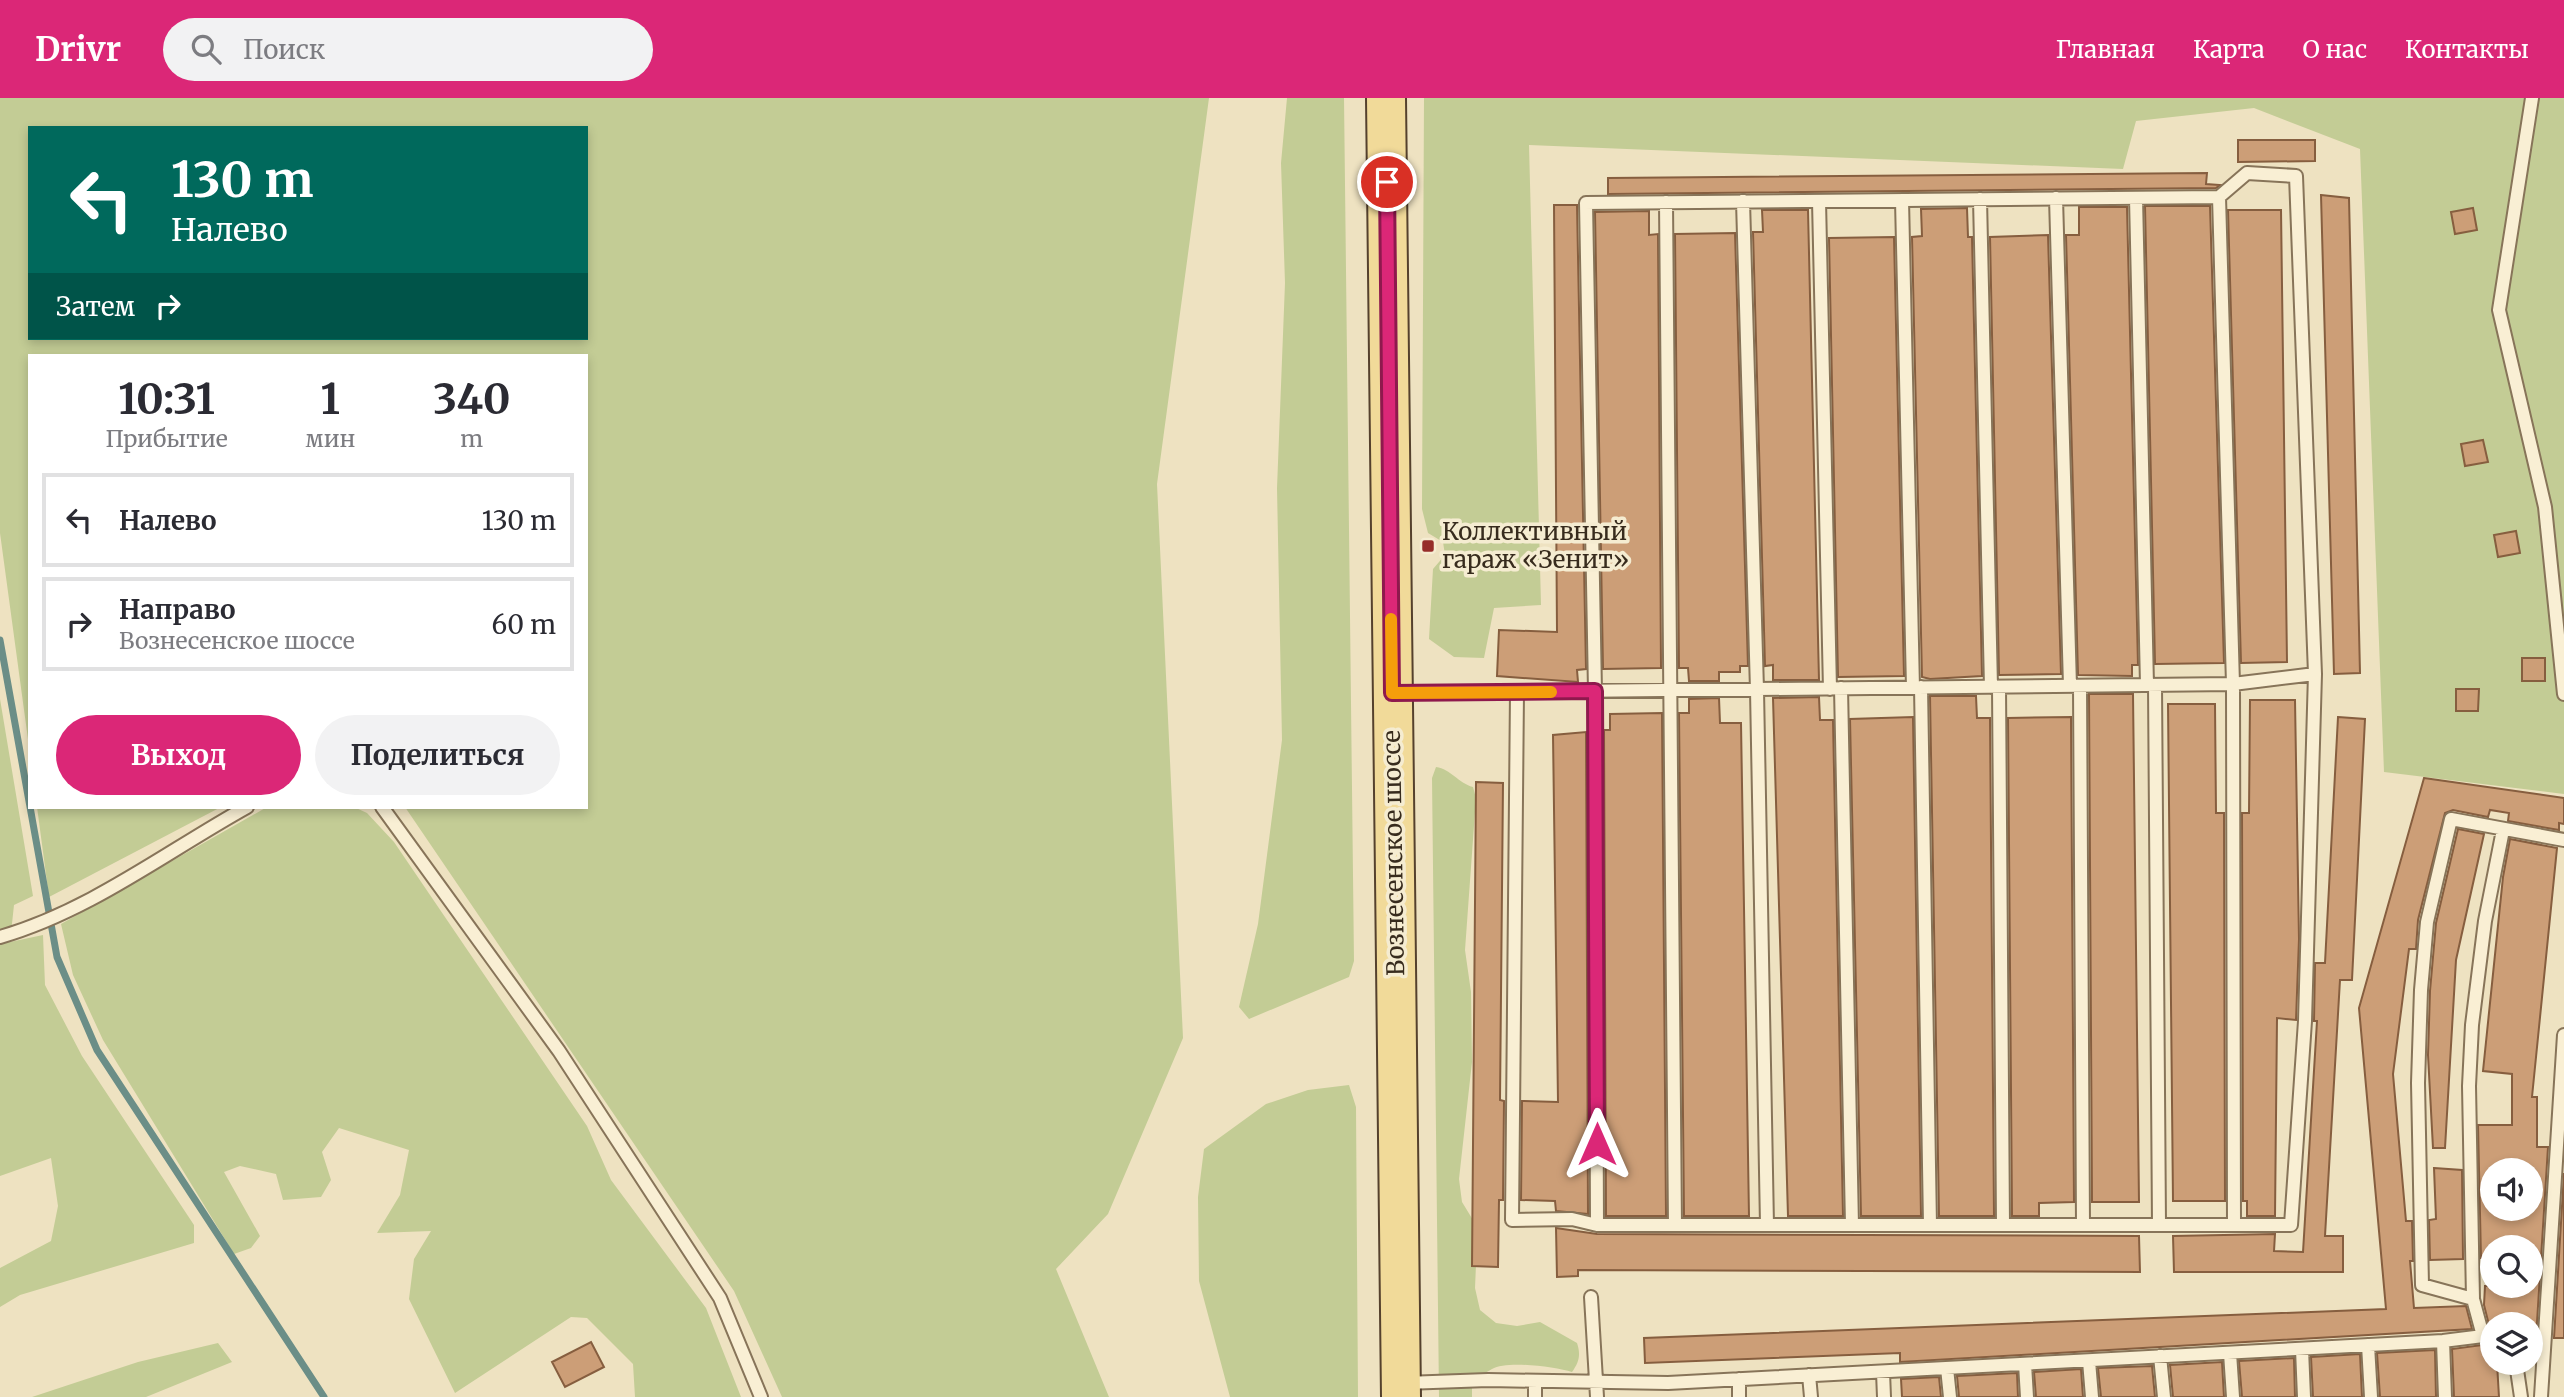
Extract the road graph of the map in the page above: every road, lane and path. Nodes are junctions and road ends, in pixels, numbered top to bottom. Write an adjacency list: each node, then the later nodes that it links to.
1 (1386, 98): 22 (main road, Вознесенское шоссе)
2 (2532, 98): 23 (lane)
3 (2219, 197): 5 (lane); 11 (lane); 12 (lane)
4 (2056, 198): 5 (lane); 6 (lane); 14 (lane)
5 (2136, 198): 13 (lane)
6 (1980, 199): 7 (lane); 16 (lane)
7 (1902, 200): 9 (lane); 15 (lane)
8 (1743, 201): 9 (lane); 10 (lane); 19 (lane)
9 (1819, 201): 17 (lane)
10 (1666, 202): 18 (lane); 20 (lane)
11 (2315, 674): 12 (lane); 38 (lane)
12 (2233, 684): 13 (lane); 38 (lane)
13 (2151, 685): 14 (lane); 37 (lane)
14 (2075, 686): 16 (lane); 36 (lane)
15 (1917, 687): 16 (lane); 17 (lane); 34 (lane)
16 (1995, 687): 35 (lane)
17 (1836, 688): 19 (lane); 33 (lane)
18 (1672, 690): 19 (lane); 20 (lane); 31 (lane)
19 (1757, 690): 32 (lane)
20 (1595, 691): 21 (lane); 30 (lane)
21 (1517, 692): 22 (lane); 30 (lane)
22 (1392, 693): 58 (main road, Вознесенское шоссе)
23 (2564, 694)
24 (244, 809): 28 (lane)
25 (383, 809): 59 (lane)
26 (2503, 830): 27 (lane); 40 (lane); 40 (lane)
27 (2564, 840)
28 (0, 937)
29 (2564, 1035): 75 (lane)
30 (1597, 1224): 31 (lane)
31 (1675, 1224): 32 (lane)
32 (1767, 1225): 33 (lane)
33 (1852, 1225): 34 (lane)
34 (1930, 1225): 35 (lane)
35 (2003, 1225): 36 (lane)
36 (2083, 1225): 37 (lane)
37 (2159, 1225): 38 (lane)
38 (2234, 1225)
39 (1591, 1297): 56 (lane)
40 (2473, 1299): 41 (lane)
41 (2480, 1317)
42 (2480, 1339): 43 (lane)
43 (2443, 1341): 44 (lane); 73 (lane)
44 (2368, 1345): 45 (lane); 72 (lane)
45 (2302, 1349): 46 (lane); 71 (lane)
46 (2230, 1353): 47 (lane); 70 (lane)
47 (2160, 1356): 48 (lane); 69 (lane)
48 (2090, 1361): 49 (lane); 68 (lane)
49 (2025, 1364): 50 (lane); 67 (lane)
50 (1947, 1368): 51 (lane); 66 (lane)
51 (1883, 1371): 52 (lane); 65 (lane)
52 (1810, 1375): 54 (lane); 64 (lane)
53 (2518, 1375): 74 (lane)
54 (1738, 1379): 57 (lane); 63 (lane)
55 (1535, 1382): 56 (lane); 58 (lane); 60 (lane)
56 (1597, 1382): 57 (lane); 61 (lane)
57 (1668, 1383): 62 (lane)
58 (1401, 1390)
59 (761, 1397)
60 (1535, 1397)
61 (1597, 1397)
62 (1669, 1397)
63 (1740, 1397)
64 (1811, 1397)
65 (1884, 1397)
66 (1950, 1397)
67 (2026, 1397)
68 (2092, 1397)
69 (2164, 1397)
70 (2233, 1397)
71 (2304, 1397)
72 (2371, 1397)
73 (2445, 1397)
74 (2521, 1397)
75 (2541, 1397)

